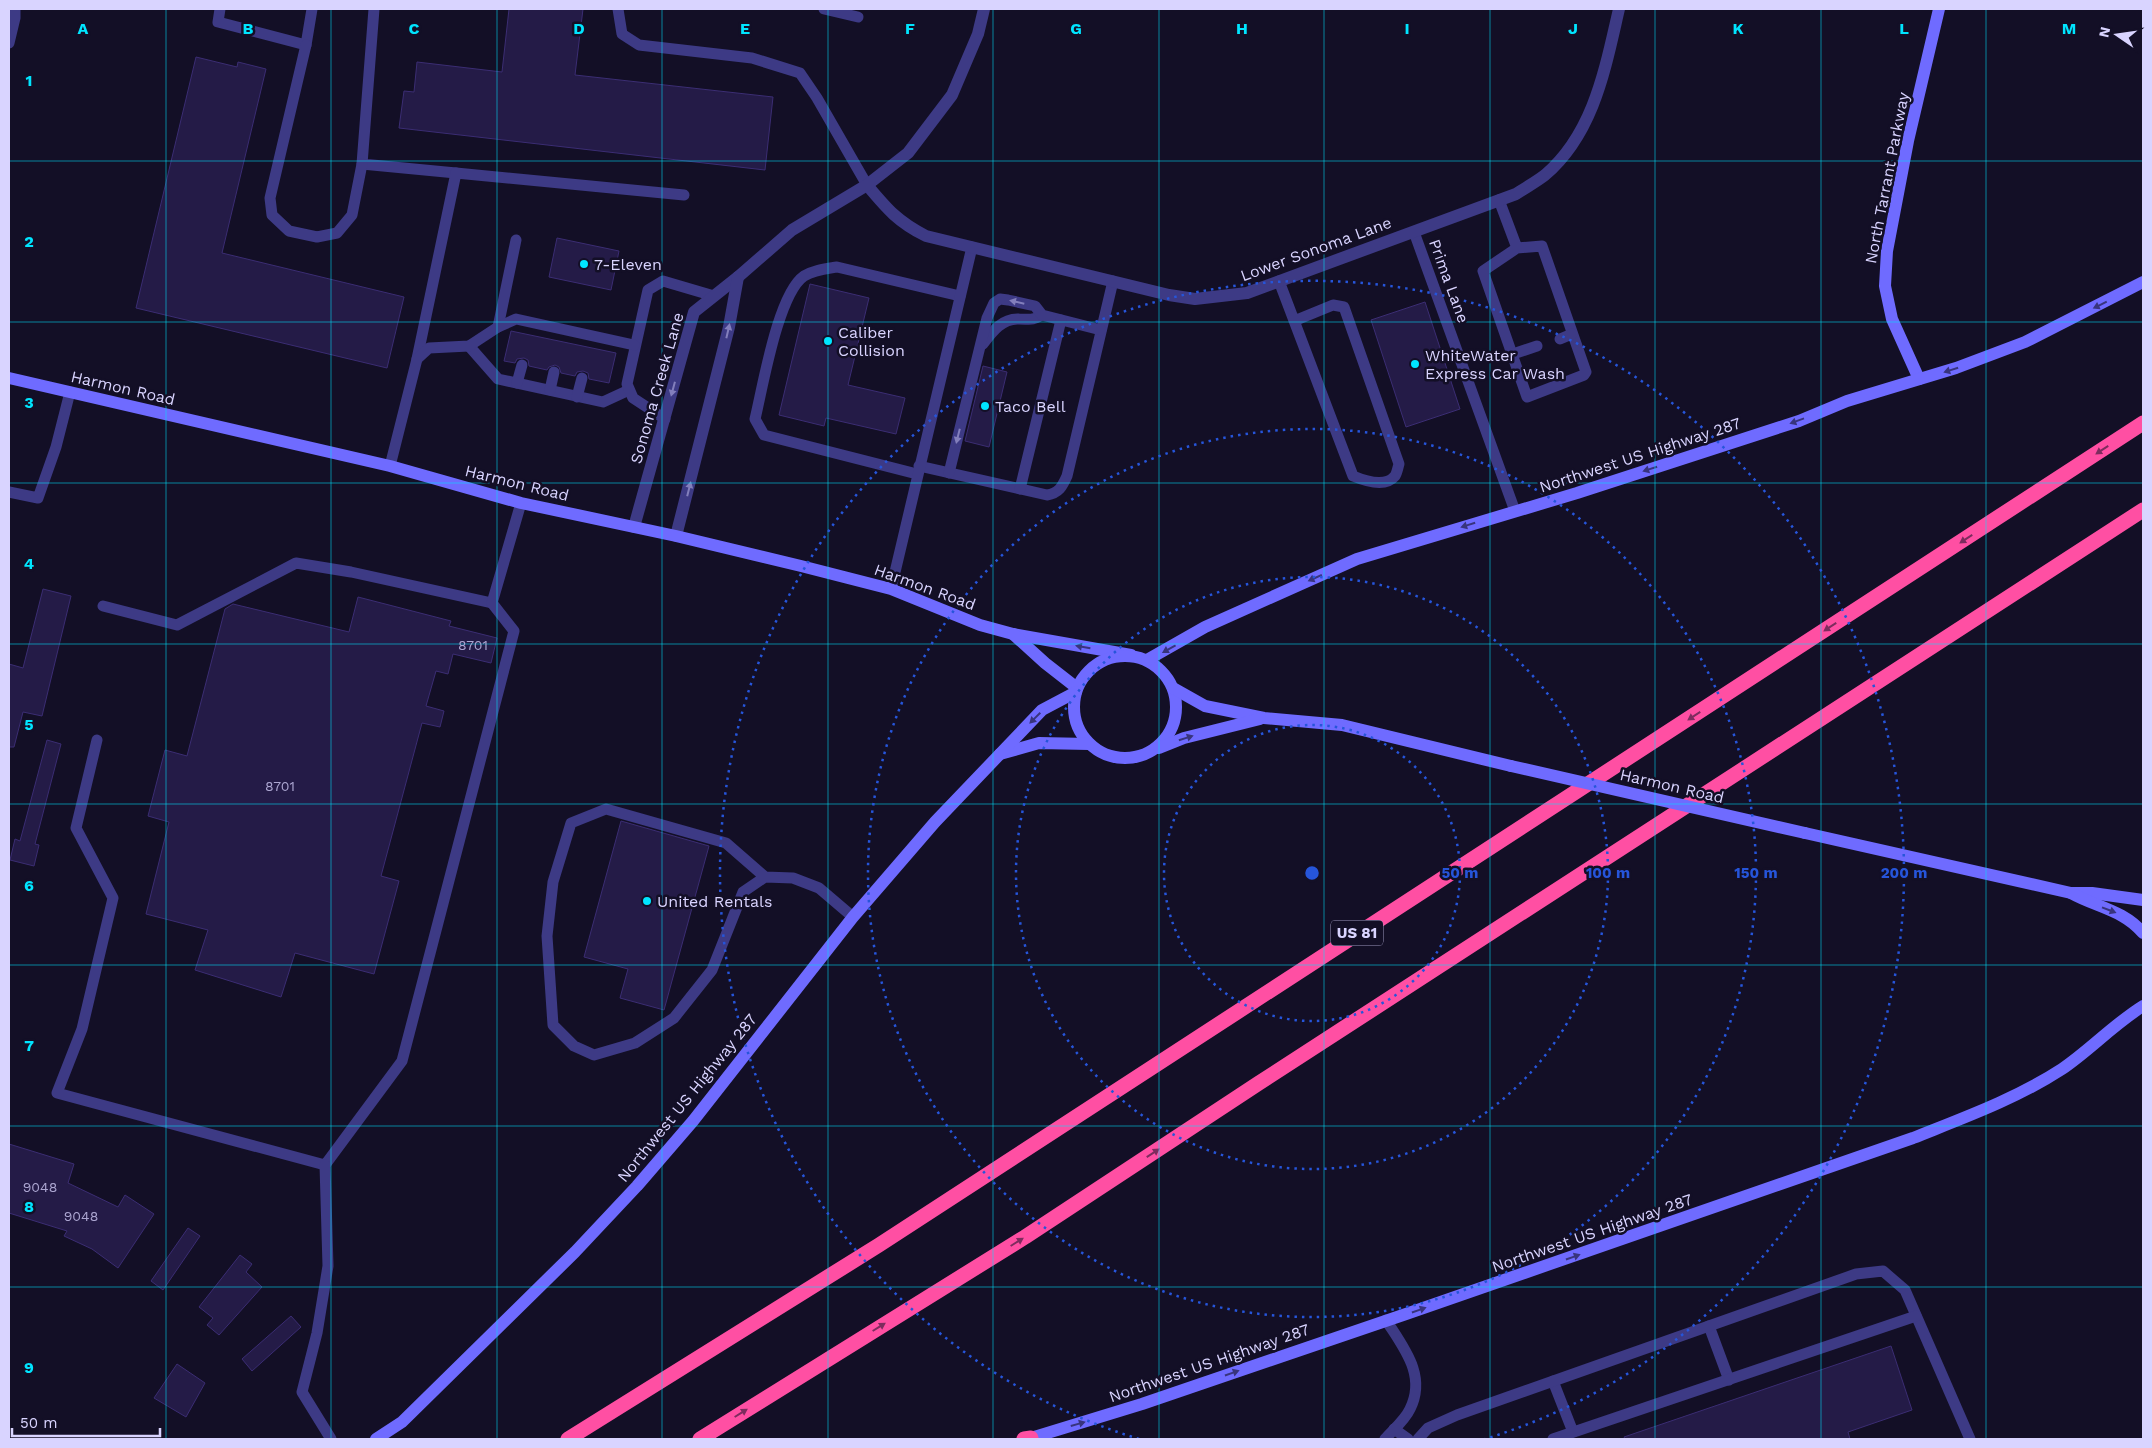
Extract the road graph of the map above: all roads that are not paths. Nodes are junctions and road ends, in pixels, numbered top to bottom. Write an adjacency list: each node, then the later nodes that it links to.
1 (15, 9): 11 (lane)
2 (220, 9): 12 (lane)
3 (312, 9): 12 (lane)
4 (374, 9): 13 (lane)
5 (618, 9): 15 (lane)
6 (824, 9): 10 (lane)
7 (984, 9): 15 (street, Sonoma Creek Lane)
8 (1619, 9): 17 (street, Lower Sonoma Lane)
9 (1939, 9): 47 (main road, North Tarrant Parkway)
10 (858, 16)
11 (9, 43)
12 (306, 44): 13 (lane)
13 (362, 164): 14 (lane)
14 (456, 174): 16 (lane); 42 (lane)
15 (868, 185): 20 (street, Lower Sonoma Lane); 22 (street, Sonoma Creek Lane)
16 (684, 195)
17 (1499, 200): 18 (street, Lower Sonoma Lane); 21 (lane)
18 (1414, 232): 24 (street, Lower Sonoma Lane); 62 (lane, Prima Lane)
19 (516, 240): 32 (lane)
20 (972, 247): 23 (street, Lower Sonoma Lane); 27 (lane)
21 (1517, 248): 35 (lane); 41 (lane)
22 (738, 277): 26 (street, Sonoma Creek Lane); 64 (street, one-way to 22)
23 (1113, 281): 24 (street, Lower Sonoma Lane); 33 (lane)
24 (1279, 281): 30 (lane)
25 (2143, 282): 47 (main road, Northwest US Highway 287, one-way to 47)
26 (714, 296): 37 (lane); 53 (street, Sonoma Creek Lane, one-way to 53)
27 (960, 296): 56 (lane); 56 (lane)
28 (1042, 315): 29 (lane); 40 (lane); 40 (lane, one-way to 40)
29 (1060, 320): 33 (lane); 58 (lane)
30 (1294, 321): 30 (lane)
31 (533, 323): 32 (lane); 34 (lane); 37 (lane)
32 (498, 327): 38 (lane)
33 (1101, 330): 58 (lane)
34 (529, 334)
35 (1572, 334): 36 (lane); 41 (lane)
36 (1560, 339)
37 (634, 345): 50 (lane)
38 (469, 346): 42 (lane); 48 (lane)
39 (1537, 346): 41 (lane)
40 (979, 350): 57 (lane, one-way to 57)
41 (1513, 354)
42 (416, 359): 55 (lane)
43 (522, 365): 48 (lane)
44 (554, 372): 49 (lane)
45 (9, 378): 51 (main road, Harmon Road)
46 (582, 378): 52 (lane)
47 (1919, 379): 62 (main road, Northwest US Highway 287, one-way to 62)
48 (518, 383): 49 (lane)
49 (550, 390): 52 (lane)
50 (629, 390): 52 (lane); 53 (lane)
51 (70, 392): 55 (main road, Harmon Road); 59 (lane)
52 (577, 397)
53 (665, 419): 63 (street, Sonoma Creek Lane)
54 (2143, 423): 94 (highway, US 81, one-way to 94)
55 (390, 466): 60 (main road, Harmon Road)
56 (918, 470): 57 (lane); 65 (lane)
57 (949, 473): 58 (lane)
58 (1020, 489)
59 (9, 492)
60 (521, 502): 63 (main road, Harmon Road); 66 (lane)
61 (2143, 510): 95 (highway, one-way to 61)
62 (1515, 511): 70 (main road, Northwest US Highway 287, one-way to 70)
63 (634, 527): 64 (main road, Harmon Road)
64 (676, 536): 65 (main road, Harmon Road)
65 (890, 589): 68 (main road, Harmon Road)
66 (492, 603): 67 (lane); 84 (lane)
67 (103, 606)
68 (1013, 634): 69 (main road, Harmon Road, one-way to 68); 72 (main road, Harmon Road)
69 (1131, 655): 70 (main road); 72 (main road)
70 (1147, 660): 71 (main road)
71 (1173, 688): 73 (main road, Harmon Road); 77 (main road)
72 (1076, 690): 75 (main road); 76 (main road, Northwest US Highway 287, one-way to 76)
73 (1264, 718): 77 (main road, Harmon Road, one-way to 73); 79 (main road, Harmon Road, bridge)
74 (97, 740): 84 (lane)
75 (1089, 744): 76 (main road); 77 (main road)
76 (998, 754): 81 (main road, Northwest US Highway 287)
77 (1140, 756)
78 (765, 877): 78 (lane); 81 (lane)
79 (2071, 893): 80 (main road, Harmon Road); 82 (main road, Harmon Road, one-way to 82)
80 (2143, 900)
81 (853, 916): 93 (main road, Northwest US Highway 287)
82 (2143, 933)
83 (2143, 1006): 86 (main road, Northwest US Highway 287, one-way to 83)
84 (325, 1164): 92 (lane)
85 (1916, 1316): 87 (lane); 88 (lane); 101 (lane)
86 (1386, 1320): 90 (lane); 96 (main road, Northwest US Highway 287, one-way to 86)
87 (1709, 1326): 88 (lane); 89 (lane)
88 (1728, 1380): 91 (lane)
89 (1553, 1381): 91 (lane); 99 (lane)
90 (1394, 1429): 97 (lane); 98 (lane)
91 (1573, 1432): 100 (lane)
92 (331, 1439)
93 (376, 1439)
94 (568, 1439)
95 (700, 1439)
96 (1027, 1439)
97 (1386, 1439)
98 (1408, 1439)
99 (1418, 1439)
100 (1553, 1439)
101 (1970, 1439)

